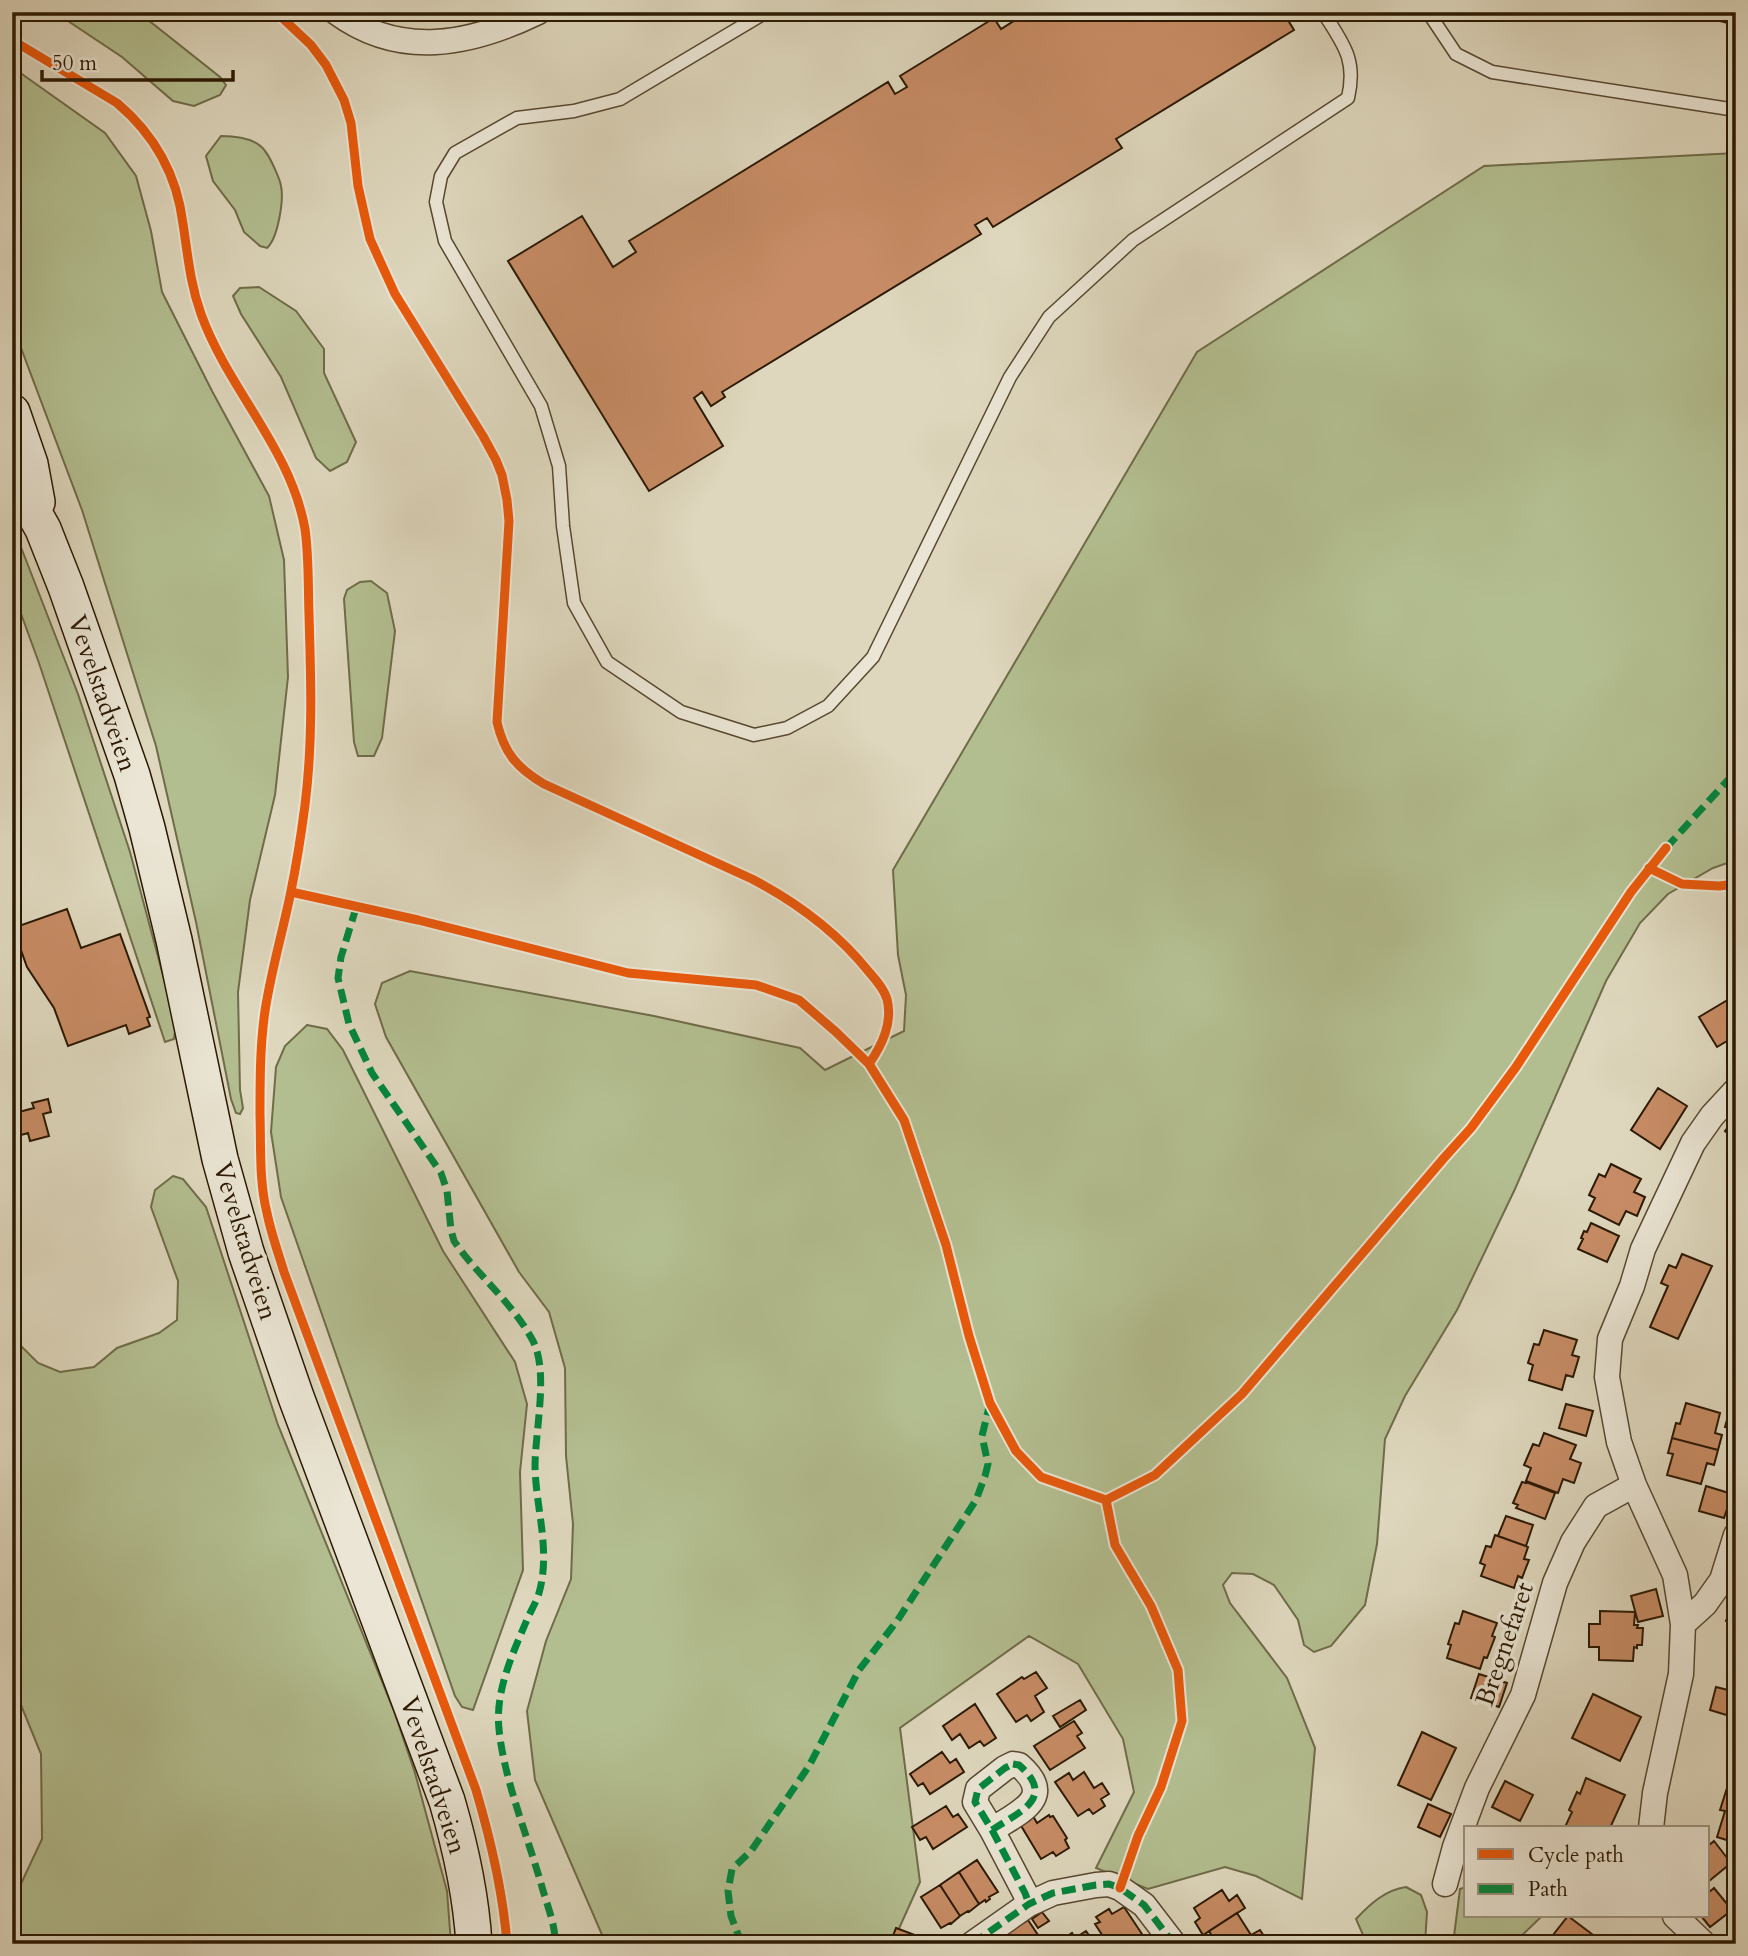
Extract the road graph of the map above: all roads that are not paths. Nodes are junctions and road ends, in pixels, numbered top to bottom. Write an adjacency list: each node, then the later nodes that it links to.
1 (335, 12): 2 (street)
2 (538, 12)
3 (766, 12): 4 (lane)
4 (1323, 12)
5 (1429, 12): 6 (lane)
6 (1736, 110)
7 (12, 412): 9 (main road, Vevelstadveien)
8 (12, 474): 9 (main road, Vevelstadveien)
9 (43, 529): 20 (main road, Vevelstadveien)
10 (1736, 1090): 11 (street)
11 (1634, 1485): 13 (street); 16 (street, Bregnefaret)
12 (1736, 1535): 13 (street)
13 (1683, 1624): 14 (street)
14 (1651, 1826)
15 (992, 1830): 17 (street)
16 (1445, 1884)
17 (1029, 1905): 19 (street); 21 (street)
18 (1677, 1918): 22 (street)
19 (986, 1940)
20 (474, 1944)
21 (1174, 1944)
22 (1704, 1944)

